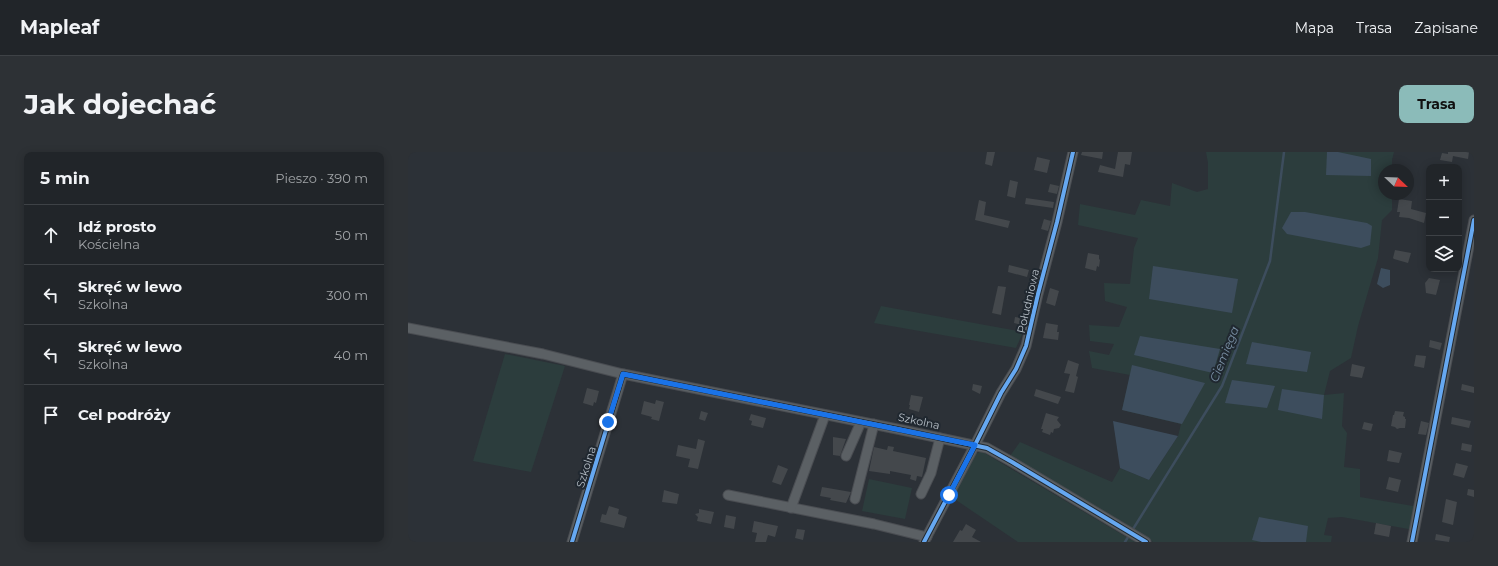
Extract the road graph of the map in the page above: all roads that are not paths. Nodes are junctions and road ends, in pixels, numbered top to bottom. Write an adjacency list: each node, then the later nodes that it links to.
1 (1073, 152): 9 (street, Południowa)
2 (1474, 220): 18 (street)
3 (408, 328): 4 (street, Szkolna)
4 (623, 374): 5 (street, Szkolna); 17 (street, Szkolna)
5 (825, 415): 6 (street, Szkolna); 14 (street)
6 (861, 422): 7 (street, Szkolna); 10 (street)
7 (874, 424): 8 (street, Szkolna); 13 (street)
8 (940, 438): 9 (street, Szkolna); 12 (street)
9 (975, 445): 15 (street, Południowa); 16 (street, Szkolna)
10 (846, 456)
11 (728, 494): 14 (street)
12 (921, 494)
13 (856, 499)
14 (791, 508): 15 (street)
15 (926, 540)
16 (1144, 541)
17 (572, 542)
18 (1412, 542)

